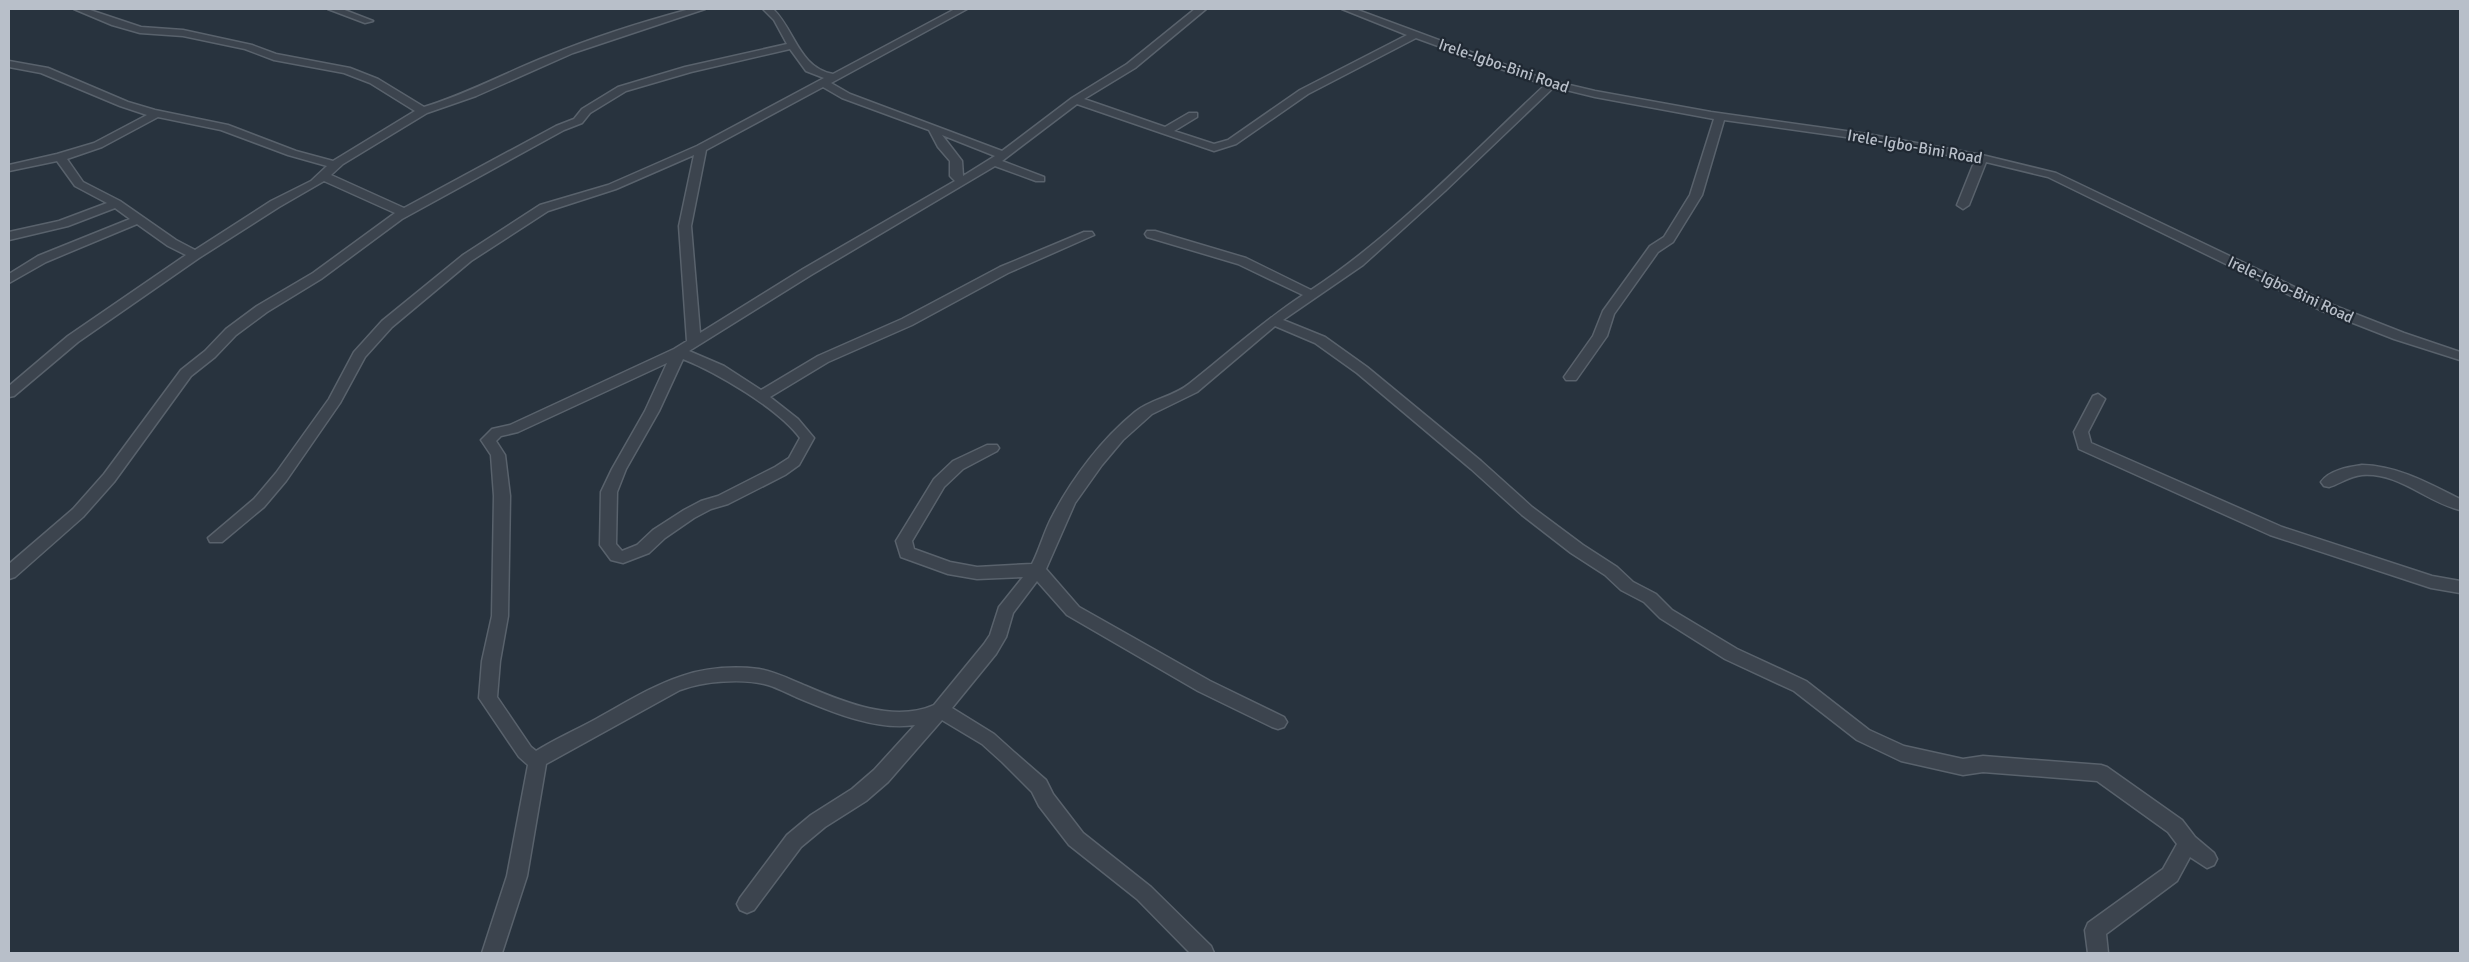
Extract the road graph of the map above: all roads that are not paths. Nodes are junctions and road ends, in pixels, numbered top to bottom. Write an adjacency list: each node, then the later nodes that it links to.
1 (79, 9): 16 (street)
2 (333, 9): 8 (street)
3 (700, 9): 16 (street)
4 (768, 9): 10 (street)
5 (962, 9): 12 (street)
6 (1201, 9): 15 (street)
7 (1347, 9): 9 (street, Irele-Igbo-Bini Road)
8 (368, 21)
9 (1416, 34): 14 (street, Irele-Igbo-Bini Road); 21 (street)
10 (792, 46): 12 (street); 33 (street)
11 (9, 64): 17 (street)
12 (833, 78): 13 (street)
13 (822, 82): 20 (street); 22 (street)
14 (1552, 84): 19 (street, Irele-Igbo-Bini Road); 40 (street)
15 (1076, 100): 21 (street); 24 (street)
16 (423, 111): 26 (street)
17 (158, 114): 23 (street); 26 (street)
18 (1194, 115): 21 (street)
19 (1720, 116): 25 (street, Irele-Igbo-Bini Road); 45 (street)
20 (933, 128): 24 (street); 30 (street)
21 (1164, 132)
22 (701, 148): 42 (street); 52 (street)
23 (60, 158): 27 (street); 31 (street)
24 (998, 158): 29 (street); 30 (street)
25 (1982, 158): 32 (street); 44 (street, Irele-Igbo-Bini Road)
26 (335, 165): 28 (street)
27 (9, 168)
28 (323, 176): 33 (street); 38 (street)
29 (1040, 179)
30 (963, 181): 42 (street)
31 (116, 203): 34 (street); 37 (street)
32 (1963, 205)
33 (405, 213): 54 (street)
34 (138, 219): 38 (street); 39 (street)
35 (1151, 234): 40 (street)
36 (1088, 235): 47 (street)
37 (9, 236)
38 (195, 255): 46 (street)
39 (9, 279)
40 (1312, 295): 41 (street)
41 (1273, 321): 53 (street); 59 (street)
42 (694, 343): 43 (street)
43 (679, 352): 47 (street); 47 (street); 58 (street)
44 (2460, 356)
45 (1570, 377)
46 (9, 393)
47 (760, 397)
48 (2098, 398): 55 (street)
49 (992, 448): 53 (street)
50 (2329, 482): 51 (street)
51 (2460, 505)
52 (216, 538)
53 (1037, 570): 56 (street); 57 (street)
54 (9, 573)
55 (2460, 587)
56 (940, 710): 58 (street); 61 (street); 63 (street)
57 (1278, 722)
58 (538, 760): 62 (street)
59 (2188, 843): 60 (street); 64 (street)
60 (2207, 858)
61 (747, 904)
62 (492, 953)
63 (1204, 953)
64 (2098, 953)

